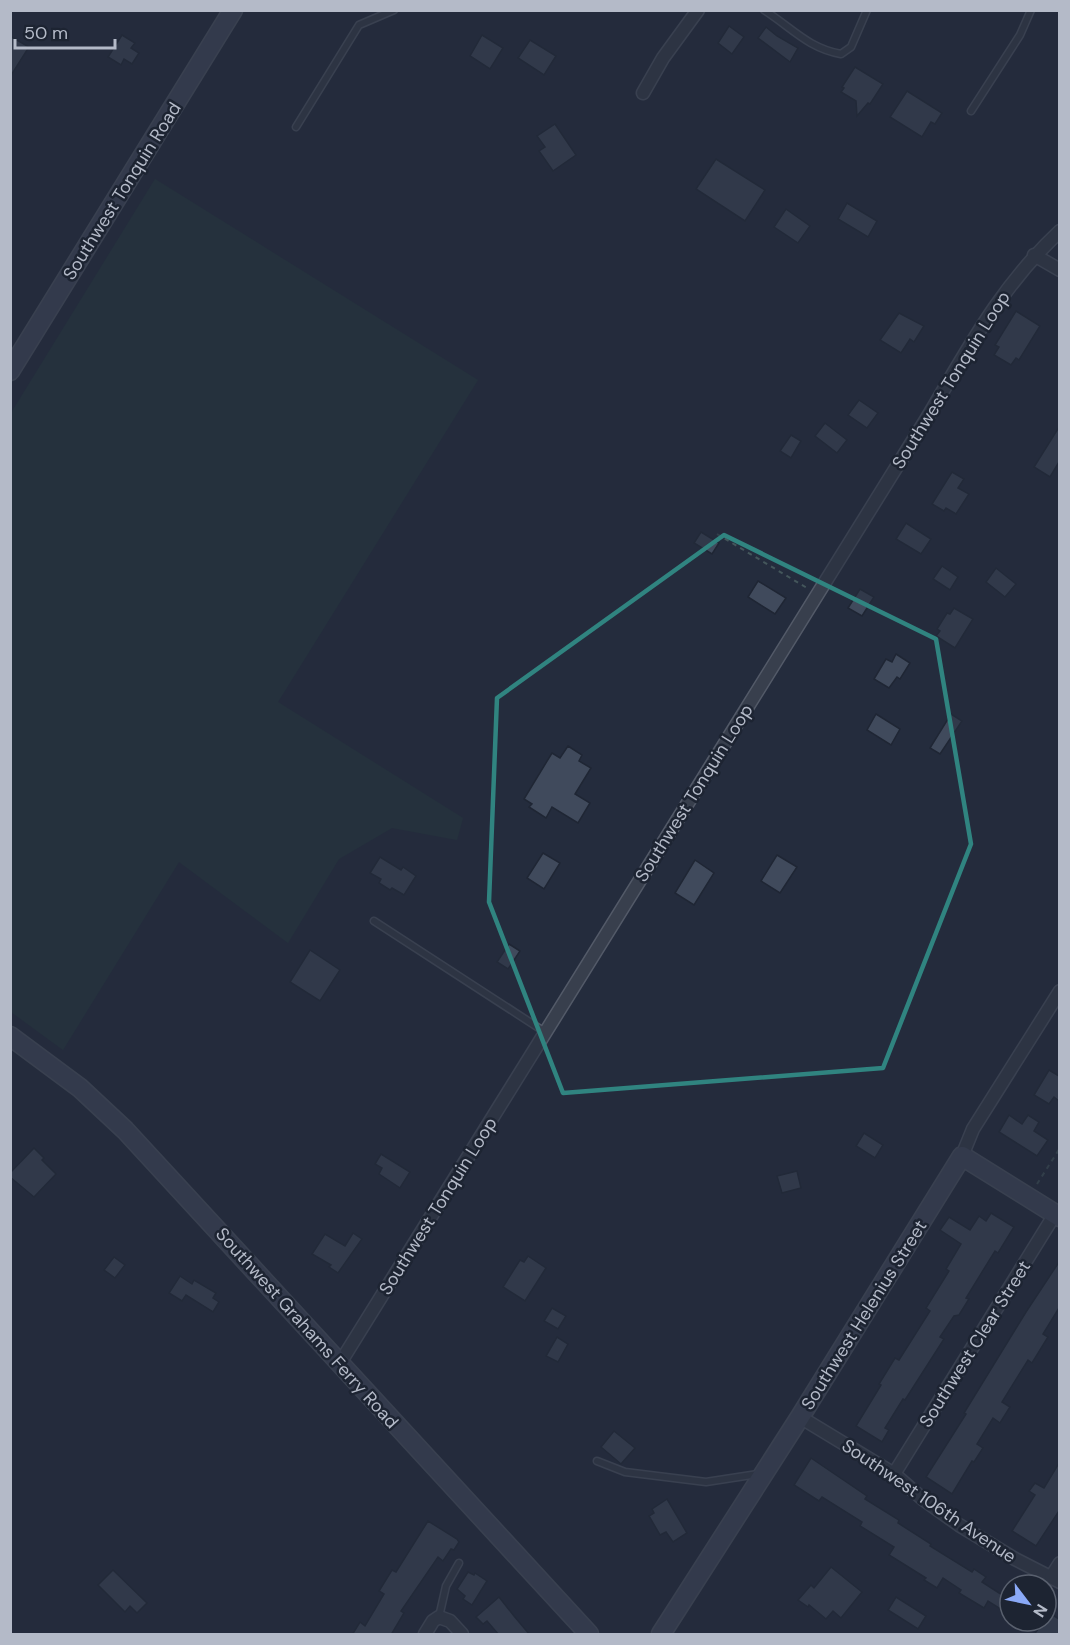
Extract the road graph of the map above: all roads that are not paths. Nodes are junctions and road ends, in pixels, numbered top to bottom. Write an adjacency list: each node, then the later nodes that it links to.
1 (233, 10): 13 (street, Southwest Tonquin Road)
2 (394, 10): 9 (lane)
3 (698, 10): 7 (street)
4 (764, 10): 5 (lane)
5 (867, 10)
6 (1031, 10): 8 (lane)
7 (643, 93)
8 (971, 111)
9 (296, 127)
10 (1059, 231): 11 (street, Southwest Tonquin Loop)
11 (1034, 255): 12 (street); 16 (street, Southwest Tonquin Loop)
12 (1059, 270)
13 (10, 371)
14 (374, 921): 16 (lane)
15 (1059, 991): 18 (street, Southwest Helenius Street)
16 (546, 1032): 20 (street, Southwest Tonquin Loop)
17 (10, 1036): 20 (street, Southwest Grahams Ferry Road)
18 (962, 1156): 19 (street); 21 (street, Southwest Helenius Street)
19 (1057, 1216): 24 (street, Southwest Clear Street)
20 (340, 1363): 30 (street, Southwest Grahams Ferry Road)
21 (800, 1417): 23 (street, Southwest Helenius Street); 24 (street, Southwest 106th Avenue)
22 (597, 1461): 23 (lane)
23 (765, 1473): 31 (street, Southwest Helenius Street)
24 (894, 1474): 26 (street, Southwest 106th Avenue)
25 (459, 1563): 27 (lane)
26 (1042, 1573)
27 (439, 1617): 28 (street); 29 (street)
28 (425, 1635)
29 (462, 1635)
30 (589, 1635)
31 (661, 1635)

